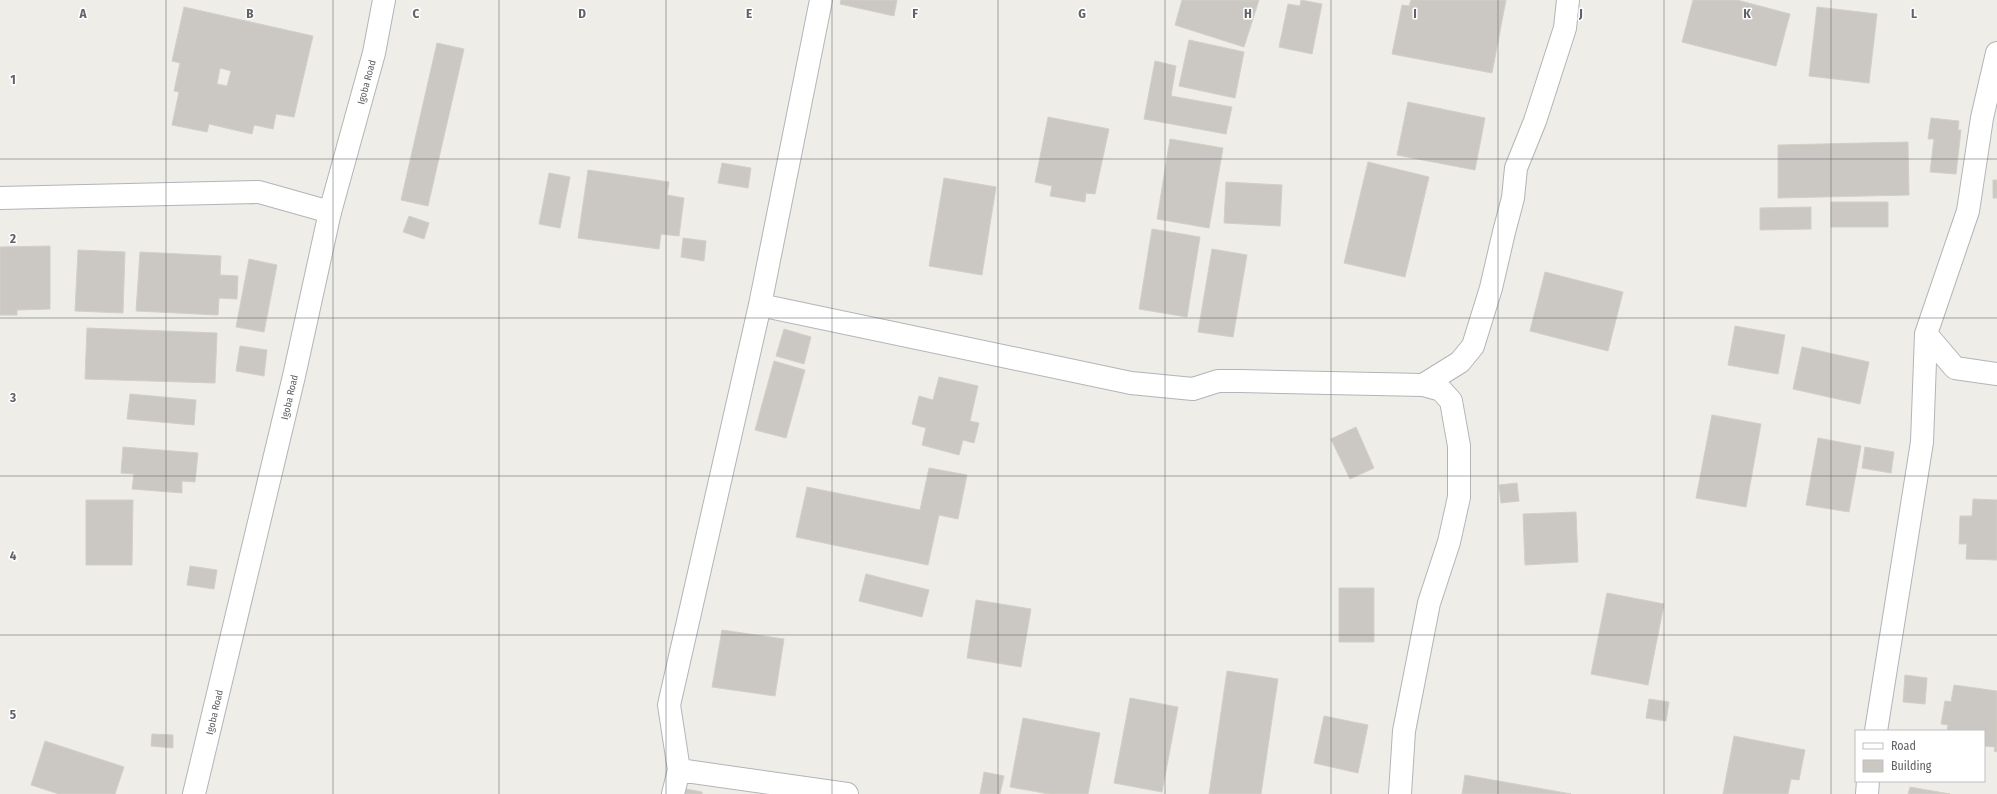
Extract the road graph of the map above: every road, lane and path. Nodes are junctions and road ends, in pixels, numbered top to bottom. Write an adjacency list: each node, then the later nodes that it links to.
1 (384, 0): 6 (street, Igoba Road)
2 (820, 0): 7 (street)
3 (1568, 0): 10 (street)
4 (1997, 53): 8 (street)
5 (0, 198): 6 (street)
6 (330, 212): 14 (street, Igoba Road)
7 (760, 305): 10 (street); 12 (street)
8 (1926, 334): 9 (street); 11 (street)
9 (1997, 374)
10 (1423, 385): 17 (street)
11 (1876, 730)
12 (679, 770): 15 (street); 16 (street)
13 (1868, 782): 18 (street)
14 (194, 794)
15 (673, 794)
16 (847, 794)
17 (1400, 794)
18 (1867, 794)

